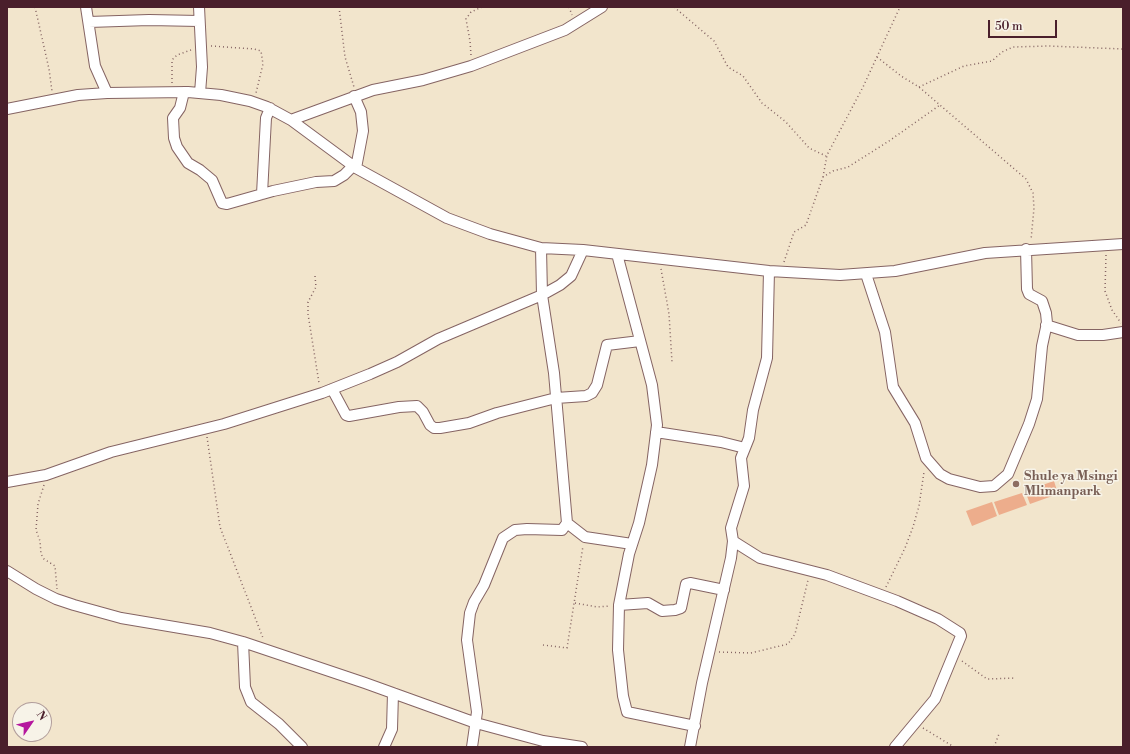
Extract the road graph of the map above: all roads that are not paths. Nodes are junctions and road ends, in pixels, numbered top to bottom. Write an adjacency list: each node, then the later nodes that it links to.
1 (86, 7): 4 (street)
2 (602, 7): 8 (street)
3 (201, 12): 4 (street); 7 (street)
4 (89, 22): 6 (street)
5 (184, 92): 6 (street); 7 (street); 13 (street)
6 (107, 93): 10 (street)
7 (200, 93): 9 (street)
8 (355, 96): 11 (street); 12 (street)
9 (270, 108): 11 (street); 13 (street)
10 (7, 109)
11 (291, 120): 12 (street)
12 (355, 167): 13 (street); 15 (street)
13 (262, 194)
14 (1123, 244): 16 (street)
15 (541, 248): 17 (street); 21 (street)
16 (1028, 249): 20 (street); 22 (street)
17 (583, 250): 18 (street); 21 (street)
18 (617, 254): 19 (street); 24 (street)
19 (769, 271): 20 (street); 28 (street)
20 (866, 274): 22 (street)
21 (542, 295): 25 (street); 26 (street)
22 (1046, 325): 23 (street)
23 (1123, 332)
24 (640, 341): 26 (street); 27 (street)
25 (332, 389): 26 (street); 29 (street)
26 (556, 398): 30 (street)
27 (656, 432): 28 (street); 32 (street)
28 (745, 448): 31 (street)
29 (7, 482)
30 (567, 523): 32 (street); 39 (street)
31 (733, 541): 35 (street); 46 (street)
32 (632, 544): 36 (street)
33 (7, 571): 34 (street)
34 (11, 577): 37 (street)
35 (724, 590): 36 (street); 40 (street)
36 (619, 605): 40 (street)
37 (243, 642): 38 (street); 41 (street)
38 (393, 693): 39 (street); 42 (street)
39 (476, 723): 43 (street); 44 (street)
40 (694, 726): 45 (street)
41 (302, 747)
42 (384, 747)
43 (472, 747)
44 (582, 747)
45 (690, 747)
46 (895, 747)

